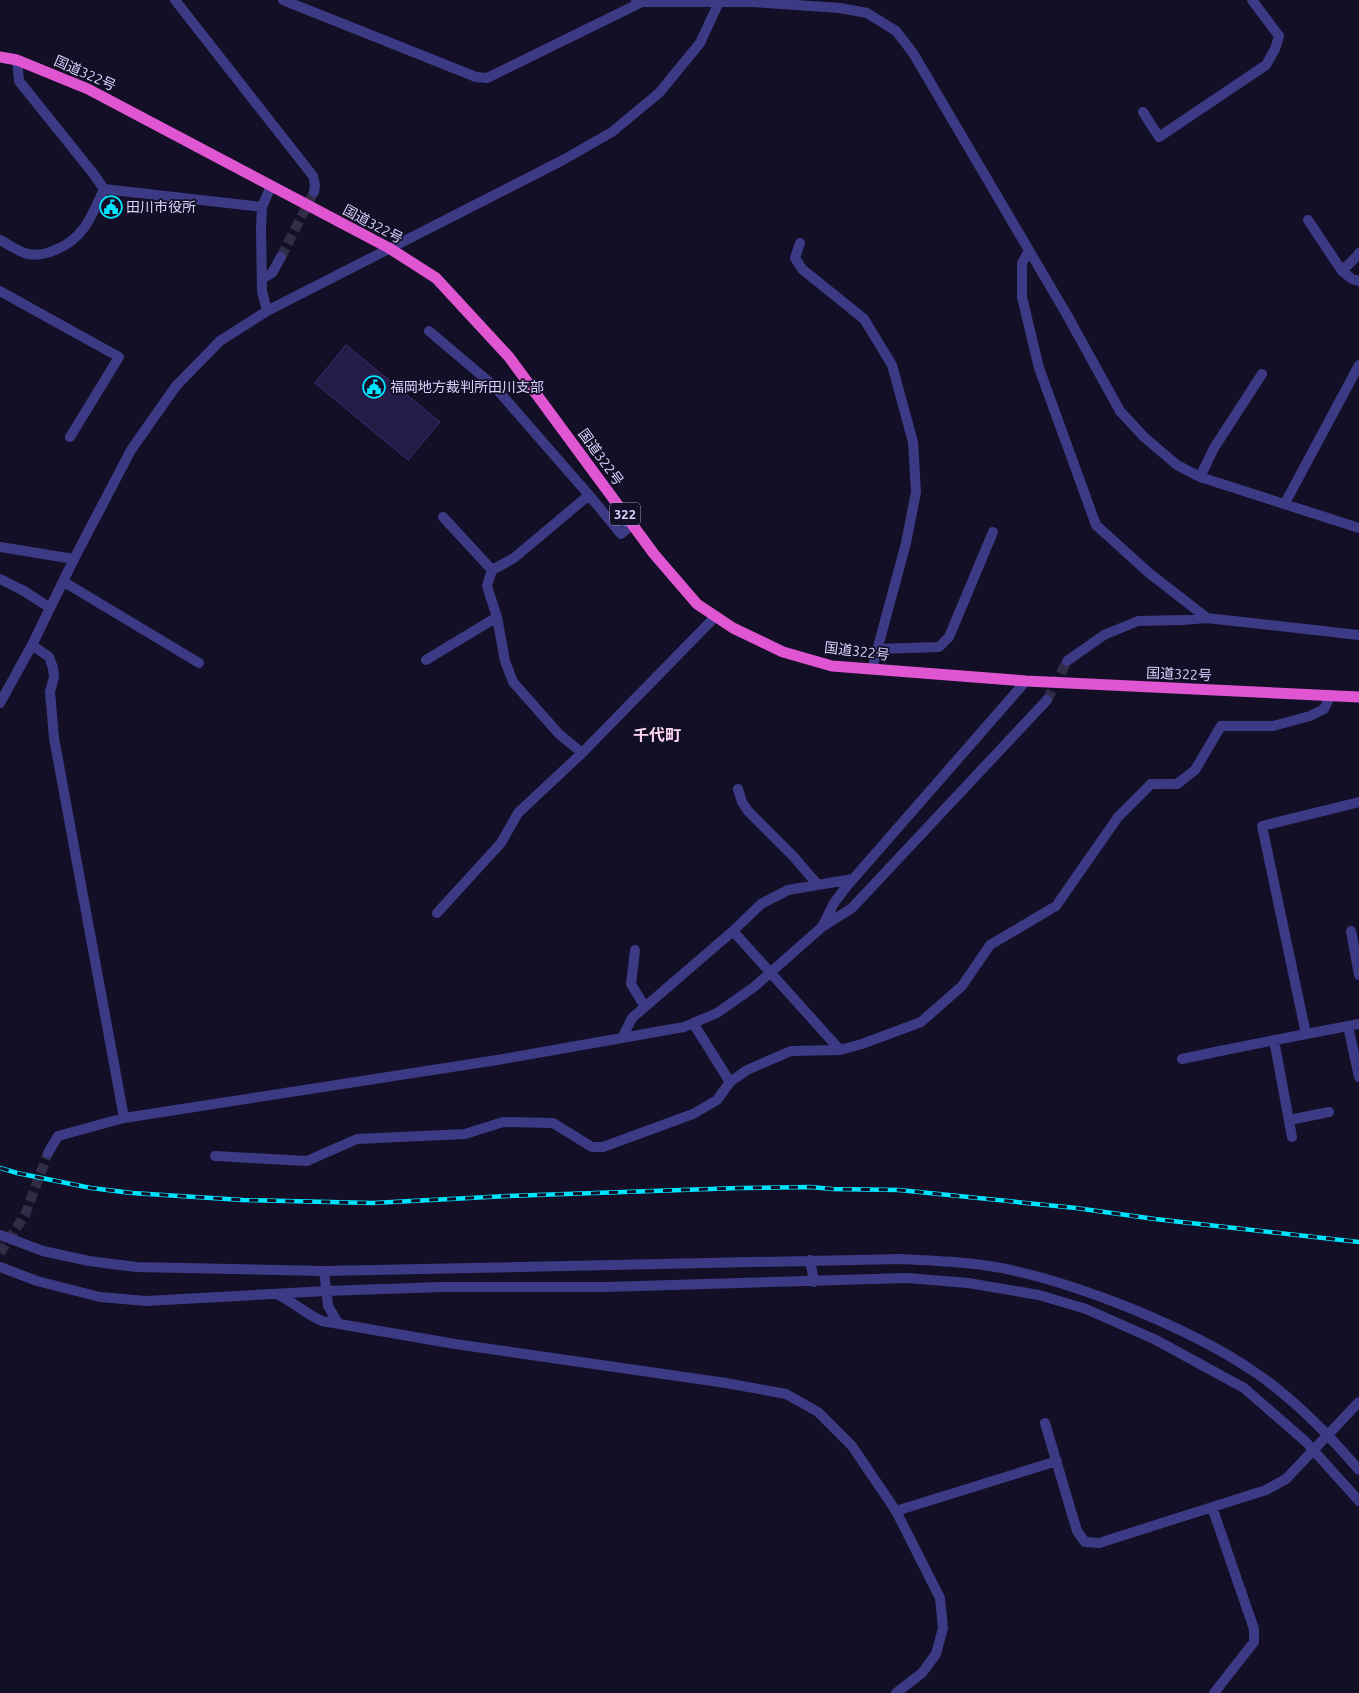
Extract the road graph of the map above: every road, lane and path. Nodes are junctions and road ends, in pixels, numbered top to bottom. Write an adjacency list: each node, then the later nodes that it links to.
1 (175, 0): 11 (street)
2 (283, 0): 5 (street)
3 (720, 0): 16 (street)
4 (1252, 0): 8 (street)
5 (639, 1): 17 (street)
6 (0, 56): 7 (highway, 国道322号 / 322)
7 (16, 60): 9 (highway, 国道322号 / 322); 10 (street)
8 (1143, 112)
9 (271, 186): 12 (street); 16 (highway, 国道322号 / 322)
10 (104, 189): 12 (street); 14 (street)
11 (314, 192)
12 (262, 208): 21 (street)
13 (1308, 220): 20 (street)
14 (0, 240)
15 (800, 243): 47 (street)
16 (389, 248): 24 (street); 33 (highway, 国道322号 / 322)
17 (1028, 251): 29 (street); 44 (street)
18 (1359, 252): 20 (street)
19 (281, 257): 21 (street)
20 (1342, 271): 22 (street)
21 (262, 278): 24 (street)
22 (1359, 281)
23 (0, 291): 28 (street)
24 (267, 311): 37 (street)
25 (428, 331): 30 (street)
26 (1359, 365): 31 (street)
27 (1262, 374): 29 (street)
28 (70, 437)
29 (1200, 477): 31 (street)
30 (589, 495): 33 (street); 38 (street)
31 (1285, 503): 34 (street)
32 (442, 517): 38 (street)
33 (633, 524): 42 (highway, 国道322号 / 322)
34 (1359, 528)
35 (994, 532): 47 (street)
36 (0, 547): 37 (street)
37 (74, 559): 40 (street)
38 (492, 570): 43 (street)
39 (0, 579): 41 (street)
40 (64, 582): 41 (street); 50 (street)
41 (50, 608): 46 (street)
42 (716, 616): 51 (highway, 国道322号 / 322); 57 (street)
43 (497, 617): 48 (street); 57 (street)
44 (1207, 618): 45 (street); 49 (street)
45 (1359, 636)
46 (32, 645): 56 (street); 81 (street)
47 (877, 649): 51 (street)
48 (426, 660)
49 (1067, 661)
50 (199, 663)
51 (872, 669): 52 (highway, 国道322号 / 322)
52 (1026, 681): 53 (highway, 国道322号 / 322); 60 (street)
53 (1331, 695): 54 (highway, 国道322号 / 322); 76 (street)
54 (1358, 696)
55 (1046, 700): 63 (street)
56 (0, 703)
57 (582, 753): 62 (street)
58 (738, 788): 61 (street)
59 (1359, 802): 73 (street)
60 (853, 878): 61 (street); 63 (street)
61 (818, 885): 64 (street)
62 (437, 913)
63 (822, 927): 67 (street)
64 (733, 931): 67 (street); 69 (street)
65 (1351, 931): 68 (street)
66 (635, 950): 69 (street)
67 (770, 972): 70 (street); 76 (street)
68 (1359, 975)
69 (645, 1007): 74 (street)
70 (693, 1023): 74 (street); 79 (street)
71 (1359, 1024): 72 (street)
72 (1348, 1026): 73 (street); 78 (street)
73 (1306, 1034): 75 (street)
74 (622, 1038): 81 (street)
75 (1274, 1040): 77 (street); 82 (street)
76 (840, 1050): 79 (street)
77 (1182, 1059)
78 (1359, 1077)
79 (730, 1082): 85 (street)
80 (1328, 1112): 82 (street)
81 (124, 1118): 84 (street)
82 (1289, 1120): 83 (street)
83 (1292, 1137)
84 (48, 1152)
85 (215, 1156)
86 (0, 1235): 89 (street)
87 (810, 1260): 89 (street); 90 (street); 97 (street)
88 (0, 1267): 92 (street)
89 (324, 1271): 91 (street)
90 (814, 1282): 91 (street); 98 (street)
91 (326, 1291): 92 (street); 93 (street)
92 (277, 1294): 93 (street)
93 (338, 1323): 100 (street)
94 (1359, 1402): 99 (street)
95 (1045, 1423): 96 (street)
96 (1057, 1461): 99 (street); 100 (street)
97 (1359, 1470)
98 (1359, 1501)
99 (1212, 1507): 102 (street)
100 (896, 1511): 101 (street)
101 (896, 1693)
102 (1214, 1693)

